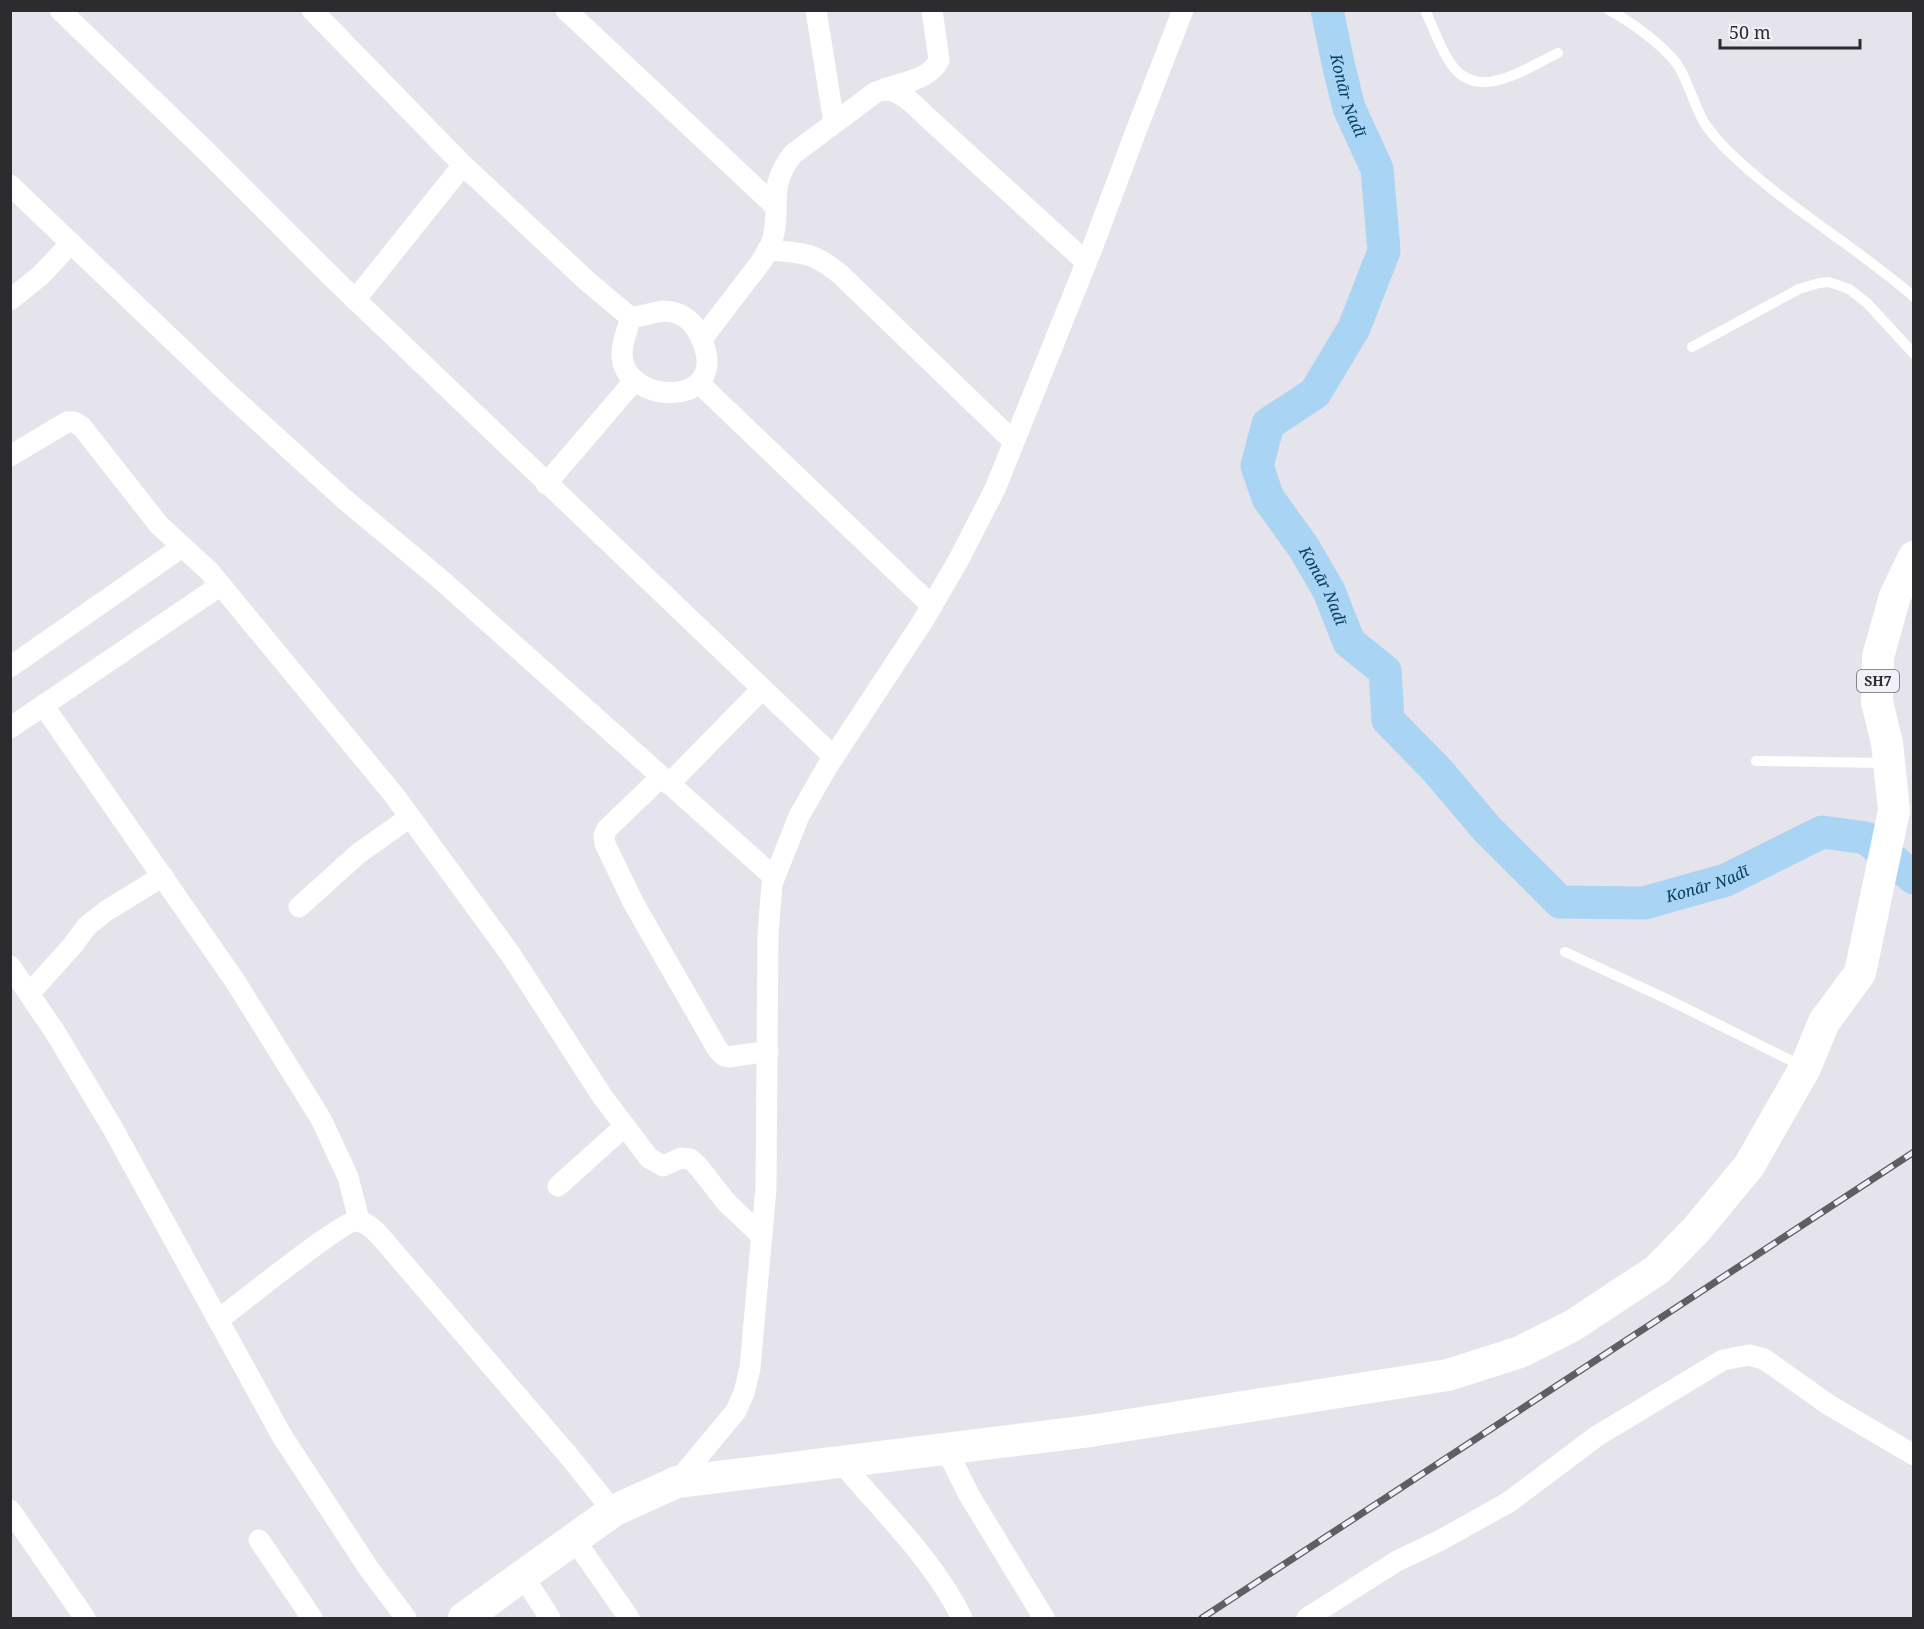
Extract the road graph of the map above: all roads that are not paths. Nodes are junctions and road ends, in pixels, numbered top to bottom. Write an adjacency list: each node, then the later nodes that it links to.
1 (60, 10): 20 (street)
2 (312, 10): 12 (street)
3 (816, 10): 11 (street)
4 (932, 10): 10 (street)
5 (1183, 10): 17 (street)
6 (1425, 10): 9 (lane)
7 (1610, 10): 18 (lane)
8 (573, 14): 14 (street)
9 (1558, 52)
10 (884, 89): 11 (street); 17 (street)
11 (834, 123): 14 (street)
12 (463, 165): 20 (street); 21 (street)
13 (10, 185): 15 (street)
14 (775, 206): 16 (street)
15 (71, 243): 19 (street); 41 (street)
16 (767, 250): 22 (street); 27 (street)
17 (1086, 262): 27 (street)
18 (1914, 297)
19 (10, 300)
20 (355, 300): 29 (street)
21 (631, 318): 22 (street); 25 (street)
22 (702, 339): 26 (street)
23 (1692, 347): 24 (lane)
24 (1914, 354)
25 (634, 380): 26 (street); 29 (street)
26 (700, 384): 33 (street)
27 (1013, 441): 33 (street)
28 (10, 456): 30 (street)
29 (546, 484): 35 (street)
30 (182, 547): 32 (street); 34 (street)
31 (1914, 557): 40 (main road, SH7)
32 (220, 585): 36 (street); 42 (street)
33 (932, 606): 38 (street)
34 (10, 667)
35 (762, 689): 38 (street); 41 (street)
36 (43, 705): 37 (street); 43 (street)
37 (10, 728)
38 (834, 758): 44 (street)
39 (1756, 761): 40 (lane)
40 (1889, 763): 50 (main road, SH7)
41 (665, 781): 44 (street); 49 (street)
42 (410, 817): 45 (street); 51 (street)
43 (163, 876): 48 (street); 53 (street)
44 (774, 877): 49 (street)
45 (299, 907)
46 (1565, 951): 50 (lane)
47 (10, 966): 48 (street)
48 (29, 994): 55 (street)
49 (768, 1051): 54 (street)
50 (1805, 1068): 56 (main road)
51 (625, 1126): 52 (street); 54 (street)
52 (558, 1186)
53 (359, 1220): 55 (street); 61 (street)
54 (762, 1236): 59 (street)
55 (218, 1320): 67 (street)
56 (945, 1447): 58 (main road); 72 (street)
57 (1914, 1455): 73 (street)
58 (840, 1461): 59 (main road); 71 (street)
59 (677, 1482): 61 (main road)
60 (10, 1510): 65 (street)
61 (612, 1511): 62 (main road)
62 (573, 1539): 64 (main road); 70 (street)
63 (259, 1540): 66 (street)
64 (523, 1576): 68 (main road); 69 (street)
65 (85, 1618)
66 (312, 1618)
67 (406, 1618)
68 (464, 1618)
69 (550, 1618)
70 (629, 1618)
71 (962, 1618)
72 (1044, 1618)
73 (1307, 1618)

